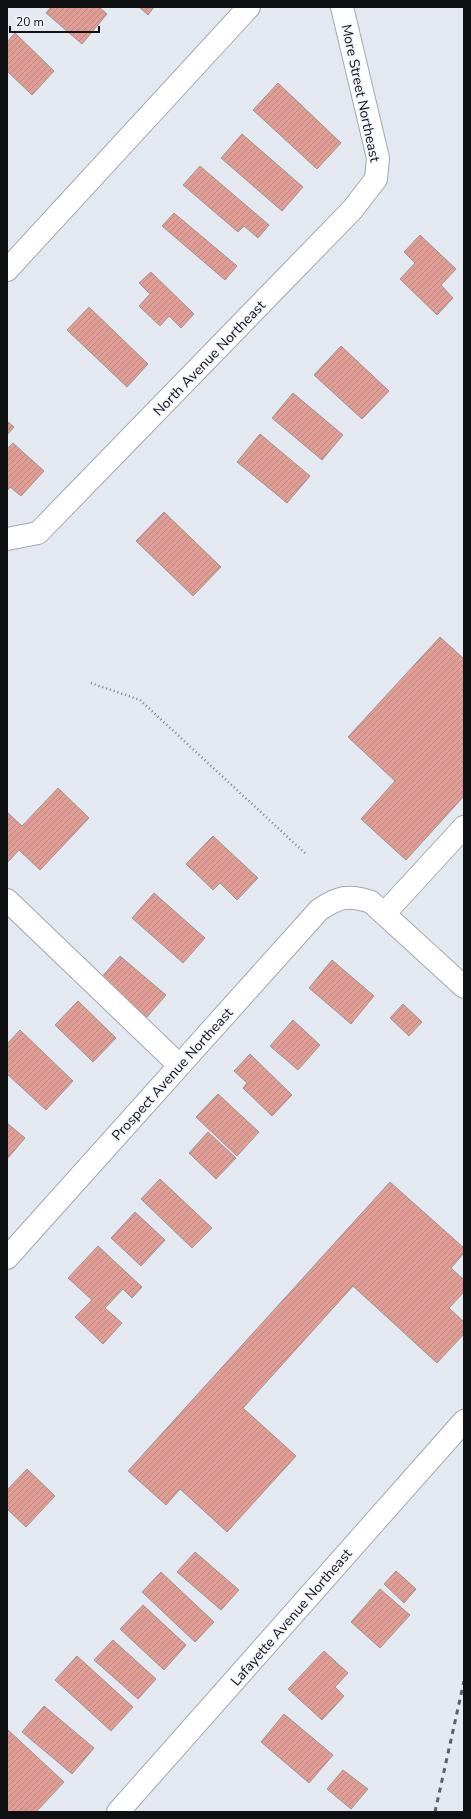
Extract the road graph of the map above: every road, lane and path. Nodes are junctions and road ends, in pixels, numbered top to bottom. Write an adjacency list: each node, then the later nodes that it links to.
1 (249, 7): 4 (street)
2 (342, 7): 3 (street, More Street Northeast)
3 (376, 180): 5 (street, North Avenue Northeast)
4 (7, 270)
5 (7, 538)
6 (91, 683): 8 (path)
7 (464, 827): 10 (street)
8 (307, 856)
9 (7, 900): 12 (street)
10 (384, 914): 11 (street); 12 (street, Prospect Avenue Northeast)
11 (464, 987)
12 (179, 1065): 13 (street, Prospect Avenue Northeast)
13 (7, 1258)
14 (464, 1421): 15 (street, Lafayette Avenue Northeast)
15 (118, 1812)

